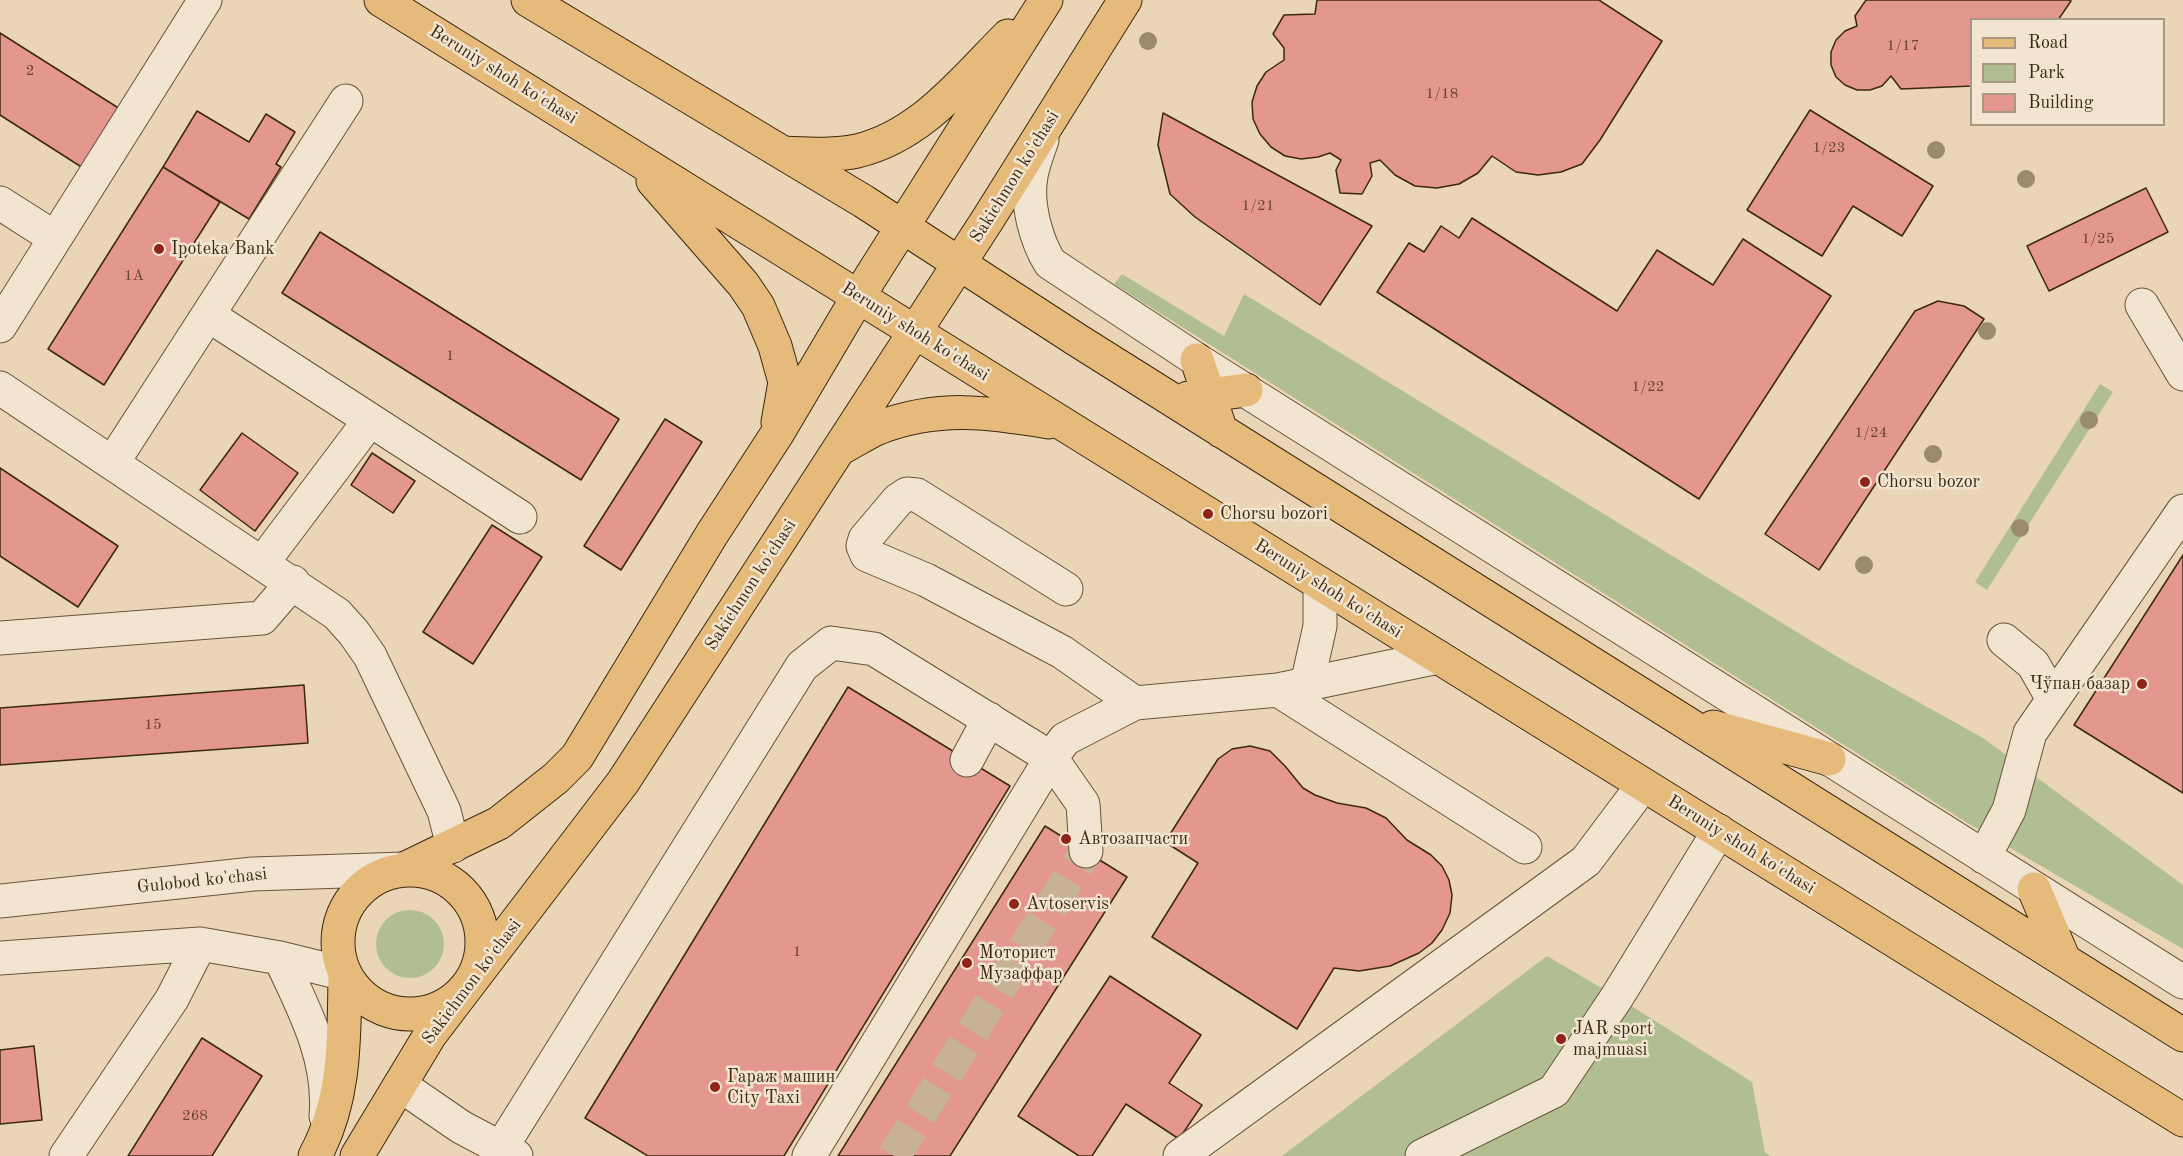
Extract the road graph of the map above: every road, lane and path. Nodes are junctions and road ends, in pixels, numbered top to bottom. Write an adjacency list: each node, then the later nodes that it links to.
1 (205, 0): 12 (street)
2 (381, 0): 9 (main road, Beruniy shoh ko'chasi)
3 (528, 0): 8 (main road)
4 (1045, 0): 8 (main road); 11 (main road)
5 (1125, 0): 7 (main road, Sakichmon ko'chasi)
6 (346, 101): 16 (street)
7 (1045, 129): 13 (main road, Sakichmon ko'chasi); 19 (street)
8 (782, 153): 11 (main road)
9 (630, 154): 14 (main road, Beruniy shoh ko'chasi); 28 (main road)
10 (0, 203): 12 (street)
11 (903, 226): 13 (main road); 14 (main road)
12 (55, 238): 17 (street)
13 (959, 264): 18 (main road, Sakichmon ko'chasi); 24 (main road)
14 (858, 297): 18 (main road, Beruniy shoh ko'chasi); 28 (main road)
15 (2142, 305): 20 (street)
16 (208, 315): 25 (street); 30 (street)
17 (0, 326)
18 (915, 332): 26 (main road, Beruniy shoh ko'chasi); 29 (main road, Sakichmon ko'chasi)
19 (1197, 360): 22 (street); 23 (main road)
20 (2183, 374)
21 (0, 388): 30 (street)
22 (1246, 390): 23 (main road); 46 (street)
23 (1209, 395): 24 (main road); 27 (main road)
24 (1173, 400): 27 (main road)
25 (370, 420): 32 (street); 33 (street)
26 (1065, 425): 29 (main road); 35 (main road, Beruniy shoh ko'chasi)
27 (1221, 431): 43 (main road)
28 (777, 434): 50 (main road)
29 (837, 451): 63 (main road, Sakichmon ko'chasi)
30 (112, 462): 33 (street)
31 (2183, 511): 41 (street)
32 (520, 518)
33 (263, 562): 34 (street)
34 (293, 582): 37 (street); 50 (street)
35 (1320, 584): 39 (main road, Beruniy shoh ko'chasi); 40 (street)
36 (1066, 589): 42 (street)
37 (0, 638)
38 (2004, 640): 41 (street)
39 (1438, 657): 40 (street); 48 (main road, Beruniy shoh ko'chasi)
40 (1293, 687): 42 (street); 51 (street)
41 (2054, 699): 53 (street)
42 (1135, 703): 45 (street)
43 (1677, 717): 46 (main road); 60 (main road)
44 (989, 719): 45 (street); 47 (street); 68 (street)
45 (1051, 758): 52 (street); 71 (street)
46 (1829, 759): 53 (street)
47 (968, 760)
48 (1643, 785): 49 (main road, Beruniy shoh ko'chasi); 72 (street)
49 (1719, 831): 66 (main road, Beruniy shoh ko'chasi); 73 (street)
50 (453, 846): 54 (main road)
51 (1525, 847)
52 (1086, 851)
53 (1984, 857): 55 (street)
54 (404, 869): 56 (street, Gulobod ko'chasi); 61 (main road); 63 (main road)
55 (2034, 889): 60 (main road); 62 (street)
56 (0, 902)
57 (200, 944): 58 (street); 59 (street); 69 (street)
58 (0, 958)
59 (280, 958): 61 (street); 67 (street)
60 (2064, 960): 64 (main road)
61 (345, 974): 63 (main road); 67 (main road)
62 (2183, 982)
63 (468, 986): 65 (main road, Sakichmon ko'chasi)
64 (2183, 1035)
65 (400, 1085): 68 (street); 70 (main road, Sakichmon ko'chasi)
66 (2183, 1120)
67 (319, 1148)
68 (505, 1153)
69 (66, 1156)
70 (357, 1156)
71 (809, 1156)
72 (1180, 1156)
73 (1422, 1156)

